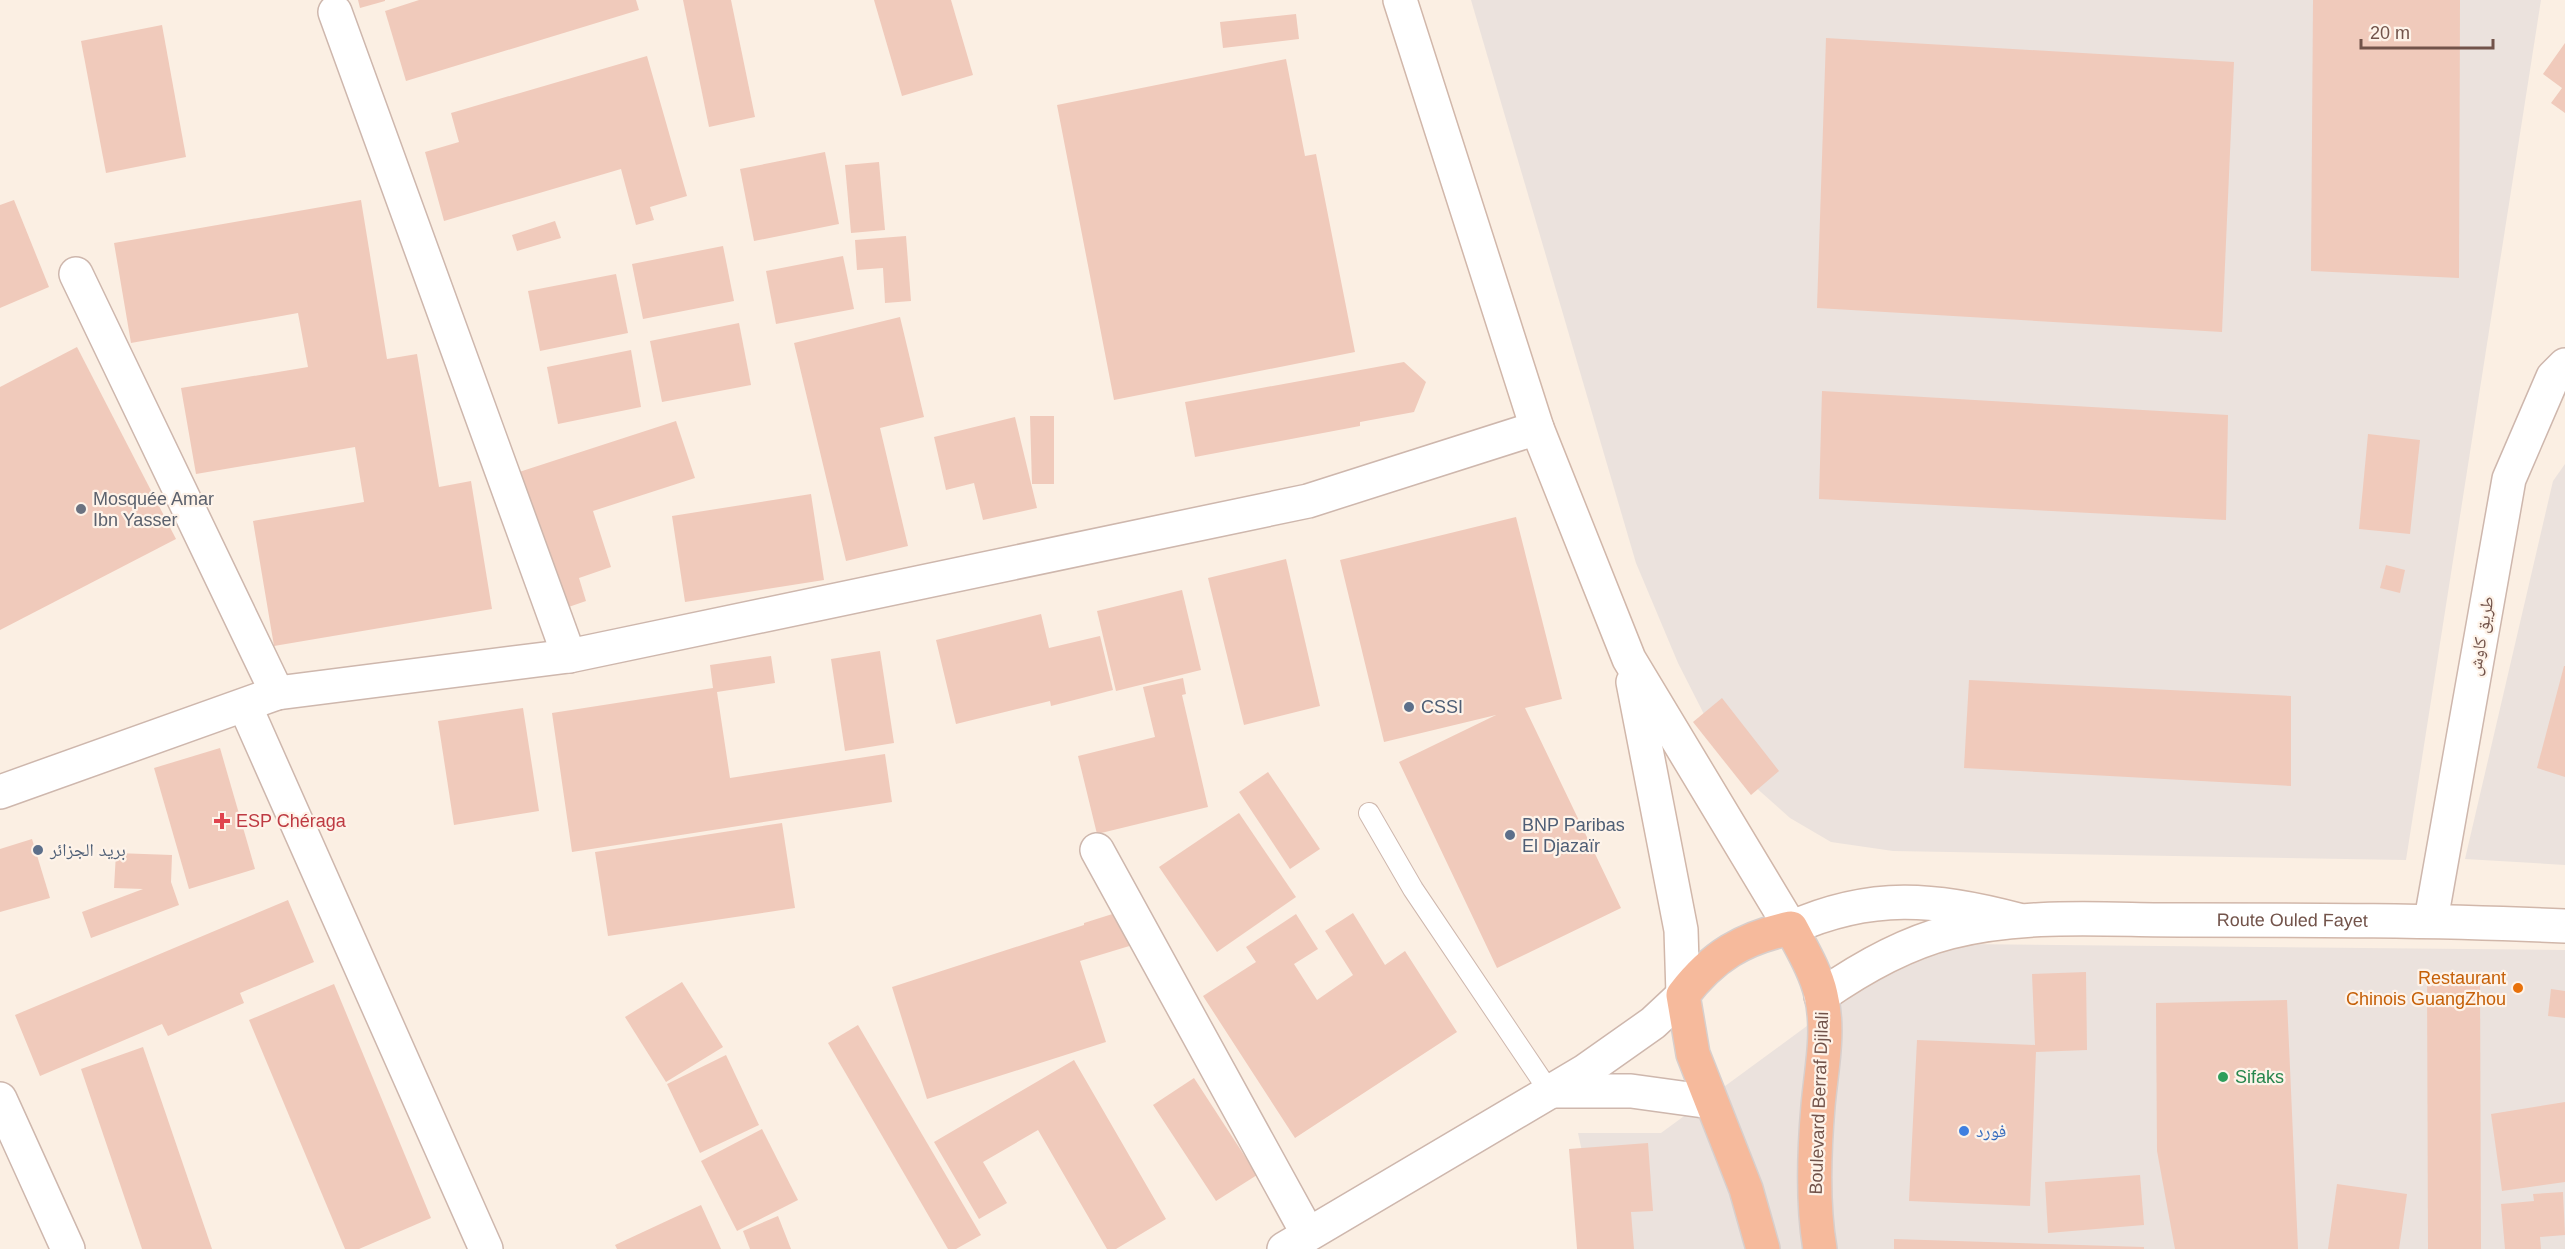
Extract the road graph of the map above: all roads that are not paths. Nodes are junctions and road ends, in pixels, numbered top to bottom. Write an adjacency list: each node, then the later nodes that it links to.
1 (1400, 0): 5 (street)
2 (335, 12): 6 (street)
3 (76, 274): 8 (street)
4 (2565, 365): 14 (street, طريق كاوش)
5 (1537, 428): 6 (street); 7 (street)
6 (569, 656): 8 (street)
7 (1629, 659): 16 (street); 17 (street)
8 (277, 693): 9 (street)
9 (244, 706): 10 (street); 24 (street)
10 (0, 792)
11 (1369, 813): 19 (lane)
12 (1097, 850): 22 (street)
13 (2018, 920): 14 (street, Route Ouled Fayet); 16 (street); 18 (street)
14 (2431, 920): 15 (street, Route Ouled Fayet)
15 (2565, 926)
16 (1791, 928): 17 (highway); 18 (highway, Boulevard Berraf Djilali)
17 (1683, 995): 19 (street); 21 (highway)
18 (1821, 996): 26 (highway, Boulevard Berraf Djilali)
19 (1550, 1091): 21 (street); 22 (street)
20 (0, 1099): 23 (street)
21 (1711, 1102): 25 (highway)
22 (1296, 1241)
23 (68, 1249)
24 (486, 1249)
25 (1763, 1249)
26 (1820, 1249)

